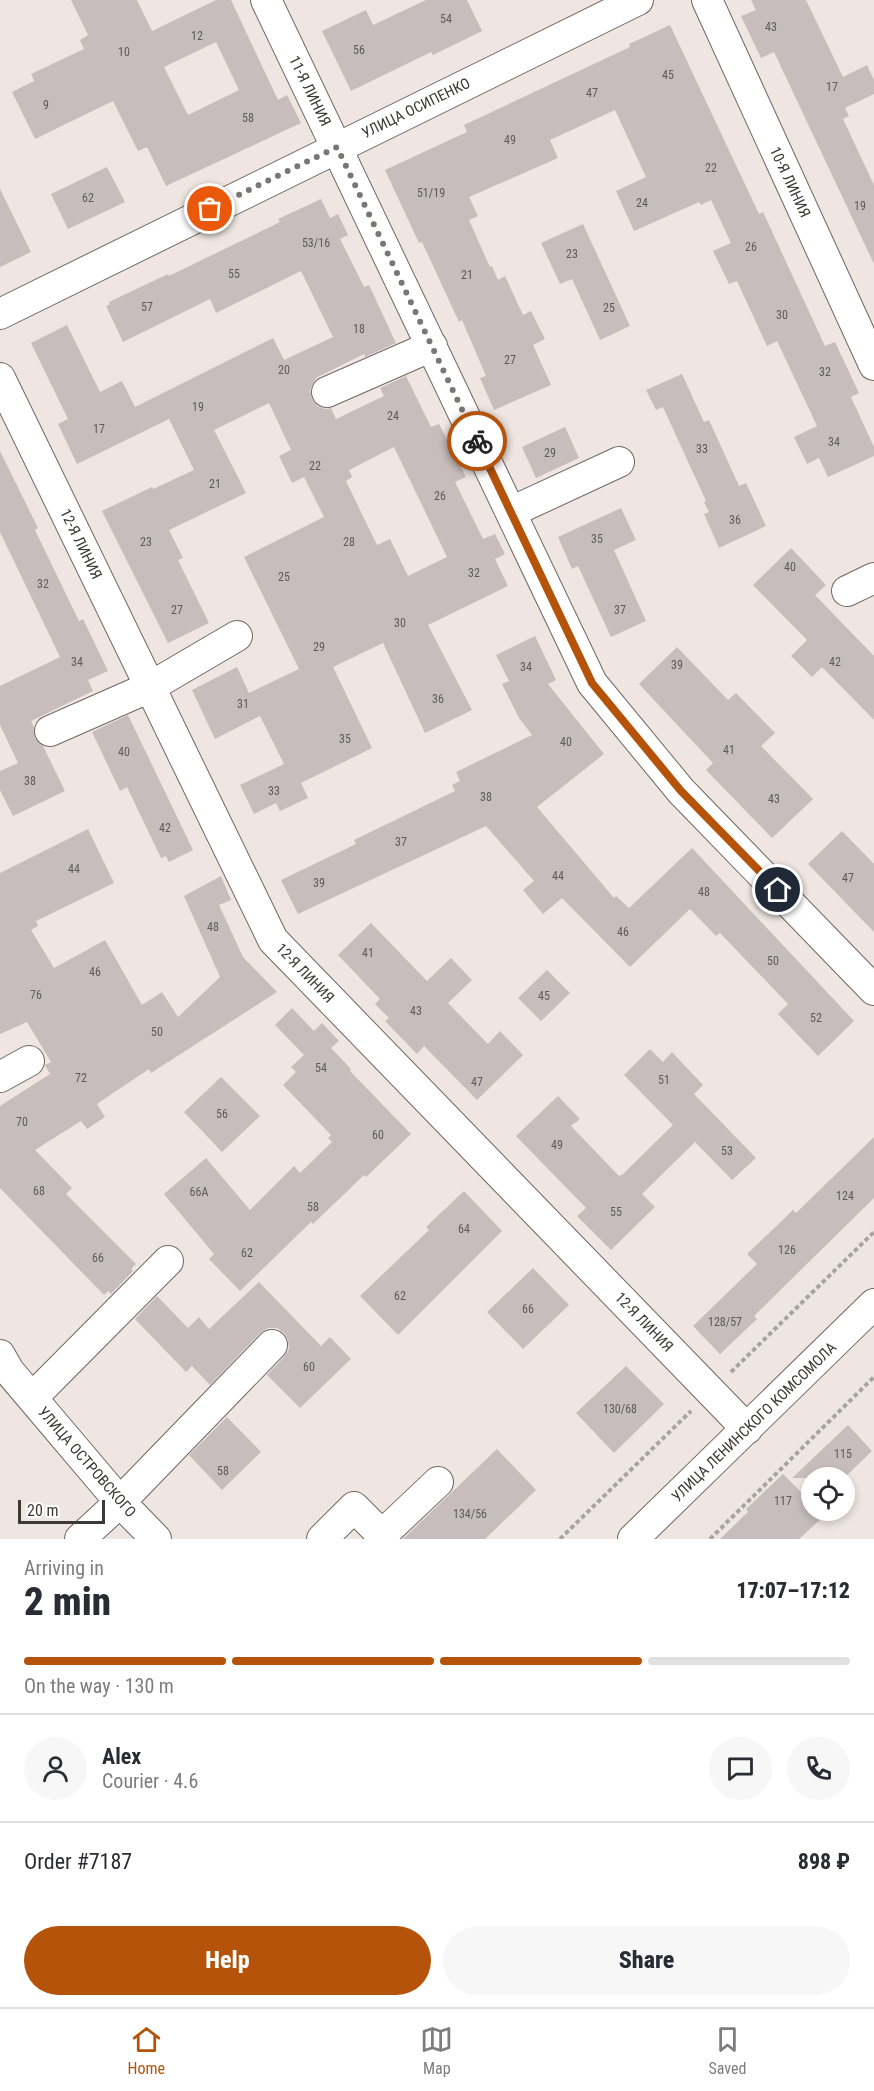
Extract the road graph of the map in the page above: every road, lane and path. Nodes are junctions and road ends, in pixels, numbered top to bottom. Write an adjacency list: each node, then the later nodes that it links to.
1 (266, 0): 4 (street, 11-Я ЛИНИЯ)
2 (638, 0): 4 (street, УЛИЦА ОСИПЕНКО)
3 (707, 0): 7 (street, 10-Я ЛИНИЯ)
4 (337, 147): 5 (street, УЛИЦА ОСИПЕНКО); 6 (street, 11-Я ЛИНИЯ)
5 (0, 314)
6 (432, 346): 9 (street); 11 (street, 11-Я ЛИНИЯ)
7 (874, 365)
8 (0, 378): 15 (street, 12-Я ЛИНИЯ)
9 (327, 393)
10 (619, 462): 11 (street)
11 (511, 512): 17 (street, 11-Я ЛИНИЯ)
12 (874, 578): 13 (street)
13 (847, 591)
14 (237, 636): 15 (street)
15 (150, 687): 16 (street); 26 (street, 12-Я ЛИНИЯ)
16 (50, 731)
17 (874, 990)
18 (29, 1060): 19 (street)
19 (0, 1077)
20 (168, 1261): 25 (street)
21 (874, 1305): 26 (street, УЛИЦА ЛЕНИНСКОГО КОМСОМОЛА)
22 (272, 1345): 28 (street)
23 (3, 1367): 25 (street, УЛИЦА ОСТРОВСКОГО)
24 (874, 1377): 33 (path)
25 (32, 1398): 28 (street, УЛИЦА ОСТРОВСКОГО)
26 (747, 1428): 32 (street, УЛИЦА ЛЕНИНСКОГО КОМСОМОЛА)
27 (438, 1482): 31 (street)
28 (120, 1502): 29 (street); 30 (street, УЛИЦА ОСТРОВСКОГО)
29 (80, 1539)
30 (156, 1539)
31 (322, 1539)
32 (633, 1539)
33 (710, 1539)

